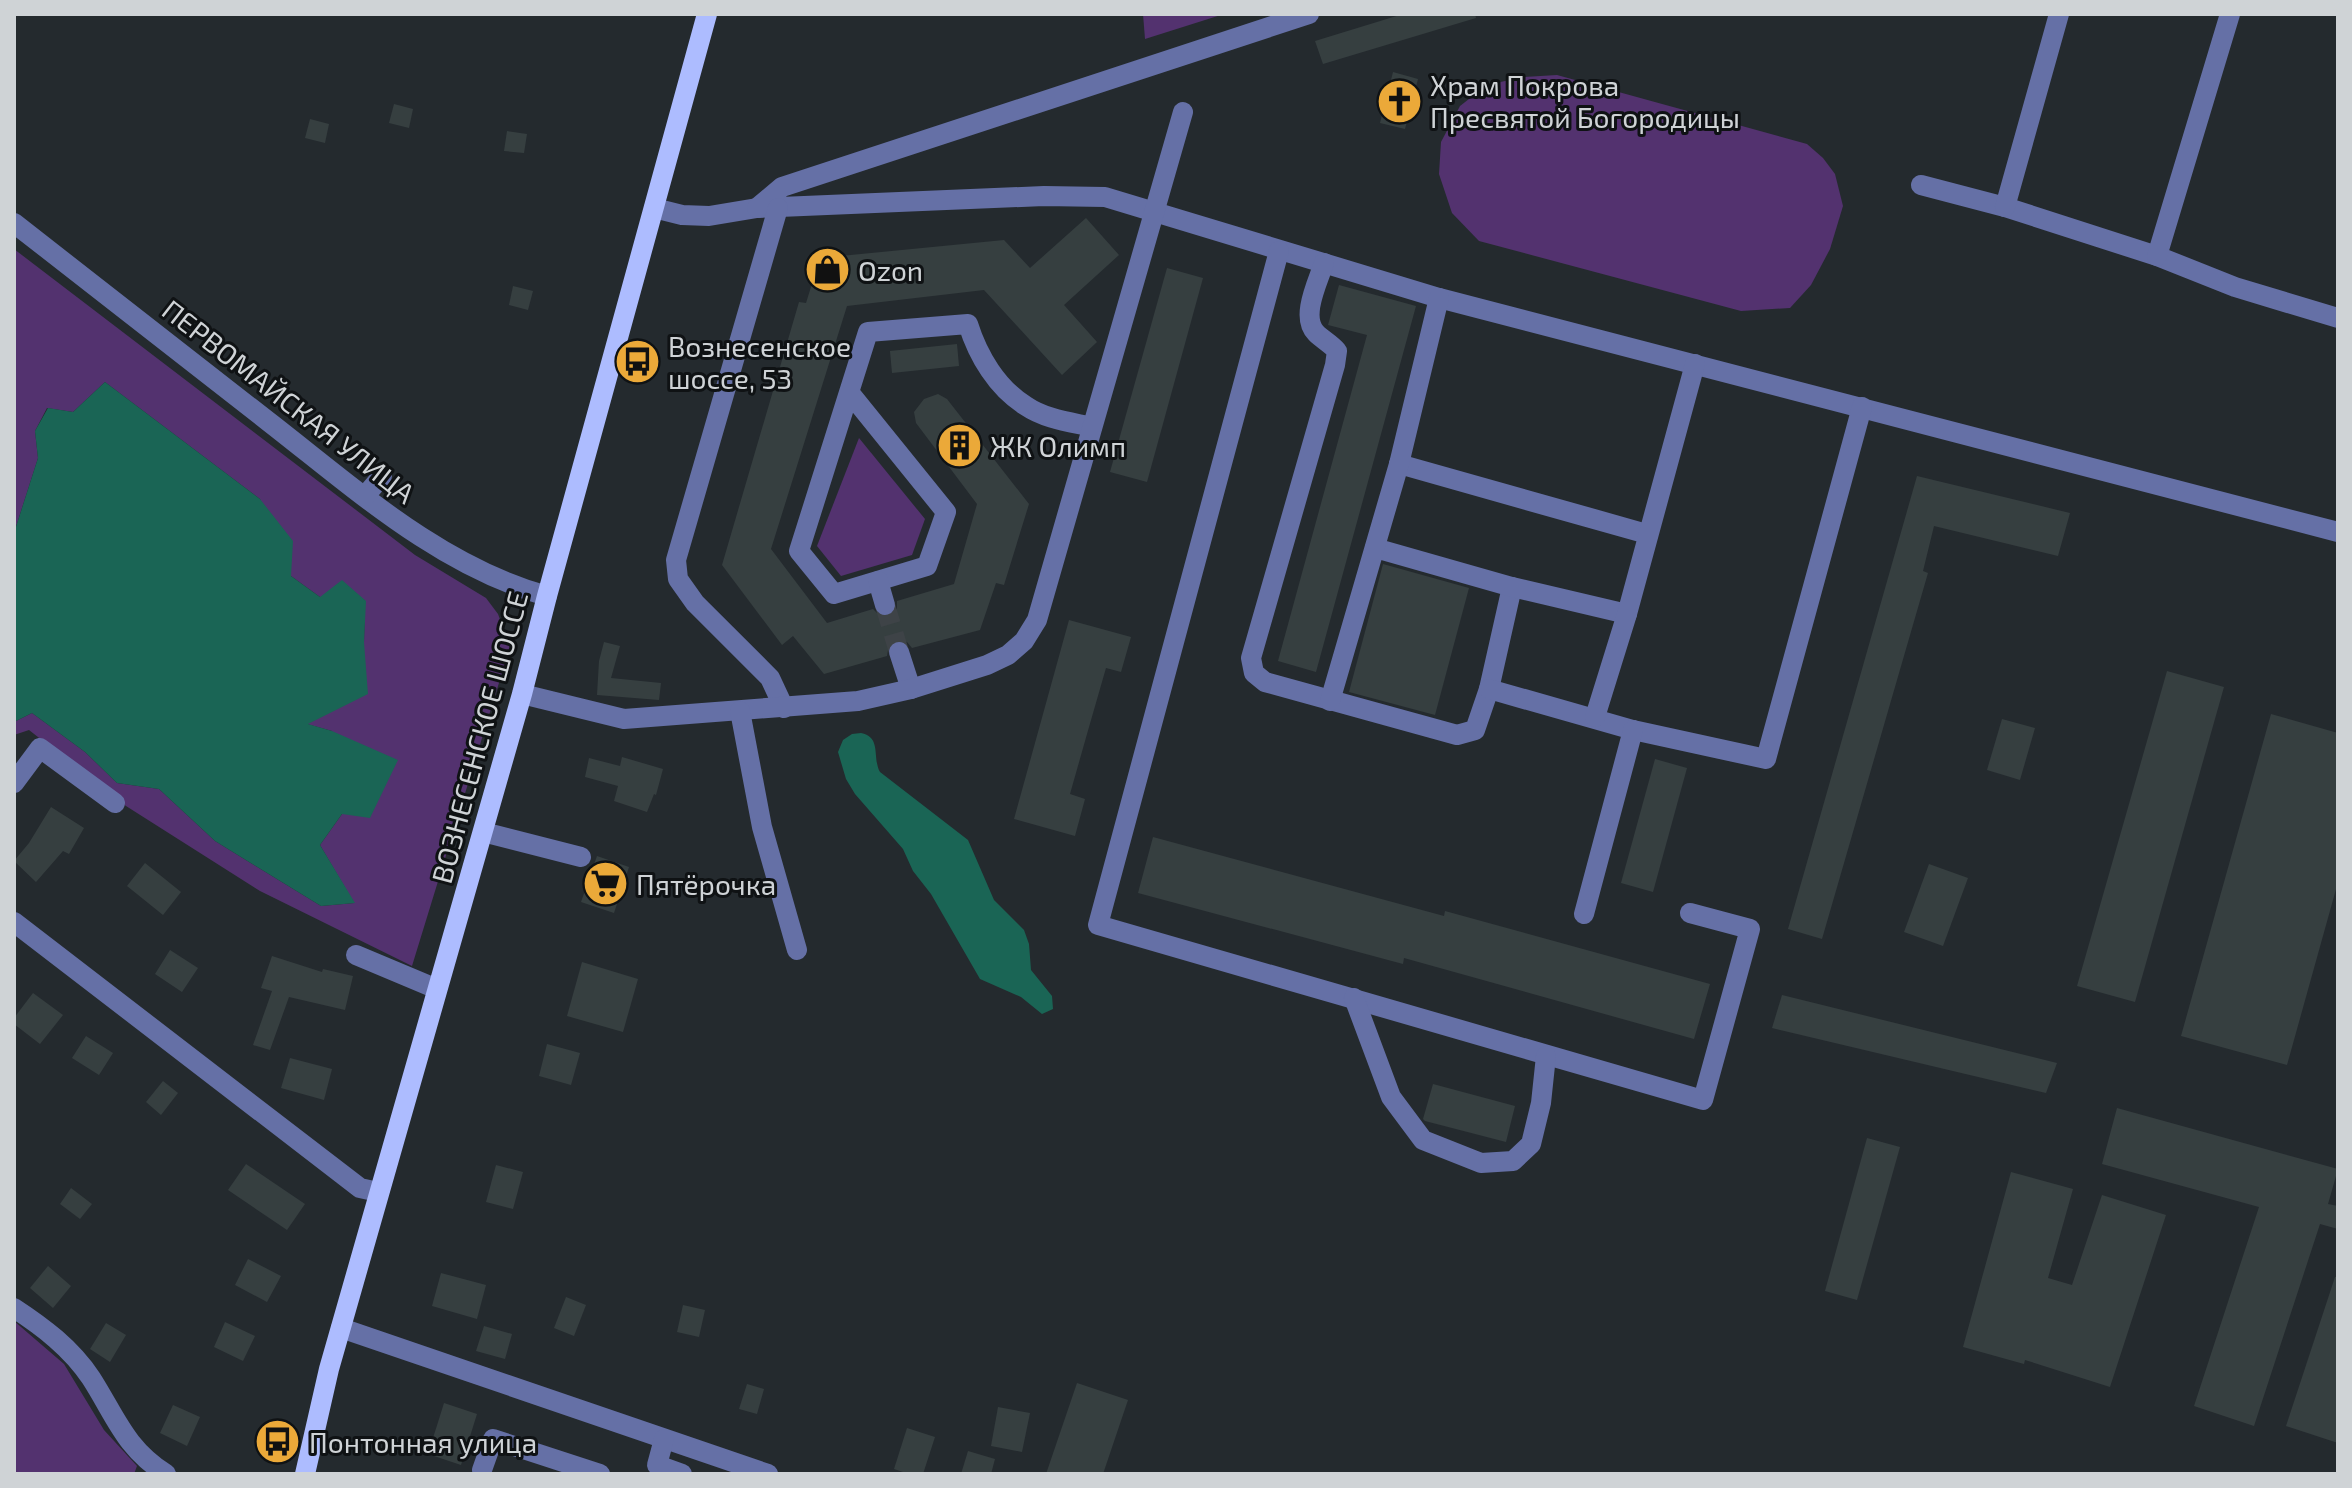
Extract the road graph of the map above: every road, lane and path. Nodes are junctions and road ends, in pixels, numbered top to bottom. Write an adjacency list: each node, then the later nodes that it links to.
1 (707, 14): 8 (main road, ВОЗНЕСЕНСКОЕ ШОССЕ)
2 (1309, 14): 9 (street)
3 (2059, 14): 7 (street)
4 (2230, 14): 14 (street)
5 (1183, 112): 11 (street)
6 (1921, 185): 7 (street)
7 (2005, 207): 14 (street)
8 (654, 208): 9 (street); 30 (main road, ВОЗНЕСЕНСКОЕ ШОССЕ)
9 (757, 208): 10 (street)
10 (778, 208): 11 (street); 38 (street)
11 (1153, 212): 13 (street); 21 (street)
12 (14, 223): 24 (street, ПЕРВОМАЙСКАЯ УЛИЦА)
13 (1279, 251): 15 (street); 52 (street)
14 (2157, 256): 17 (street)
15 (1324, 263): 16 (street); 37 (street)
16 (1439, 298): 18 (street); 22 (street)
17 (2338, 318)
18 (1695, 364): 20 (street); 26 (street)
19 (849, 392): 21 (street); 28 (street); 28 (street)
20 (1862, 407): 25 (street); 41 (street)
21 (1092, 427): 34 (street)
22 (1399, 464): 26 (street); 27 (street)
23 (382, 476): 24 (street)
24 (365, 496): 30 (street, ПЕРВОМАЙСКАЯ УЛИЦА)
25 (2338, 532)
26 (1647, 534): 32 (street)
27 (1375, 548): 29 (street); 37 (street)
28 (878, 581): 31 (street)
29 (1512, 587): 32 (street); 35 (street)
30 (547, 596): 36 (main road, ВОЗНЕСЕНСКОЕ ШОССЕ)
31 (885, 605)
32 (1627, 614): 40 (street)
33 (899, 652): 34 (street)
34 (911, 689): 38 (street)
35 (1489, 689): 37 (street); 40 (street)
36 (522, 694): 39 (street); 44 (main road, ВОЗНЕСЕНСКОЕ ШОССЕ)
37 (1330, 701)
38 (784, 708): 39 (street)
39 (740, 711): 49 (street)
40 (1595, 717): 41 (street)
41 (1633, 730): 47 (street)
42 (14, 783): 43 (street)
43 (115, 803)
44 (483, 832): 45 (street); 51 (main road, ВОЗНЕСЕНСКОЕ ШОССЕ)
45 (581, 857)
46 (1690, 913): 53 (street)
47 (1584, 914)
48 (14, 922): 54 (street)
49 (797, 950)
50 (356, 955): 51 (street)
51 (437, 989): 54 (main road, ВОЗНЕСЕНСКОЕ ШОССЕ)
52 (1354, 998): 53 (street); 53 (street)
53 (1546, 1056)
54 (378, 1192): 56 (main road, ВОЗНЕСЕНСКОЕ ШОССЕ)
55 (14, 1308): 60 (street)
56 (341, 1328): 57 (street); 61 (main road, ВОЗНЕСЕНСКОЕ ШОССЕ)
57 (664, 1439): 58 (street); 64 (street)
58 (653, 1469): 63 (street)
59 (482, 1470): 62 (street)
60 (166, 1474)
61 (305, 1474)
62 (600, 1474)
63 (682, 1474)
64 (768, 1474)

